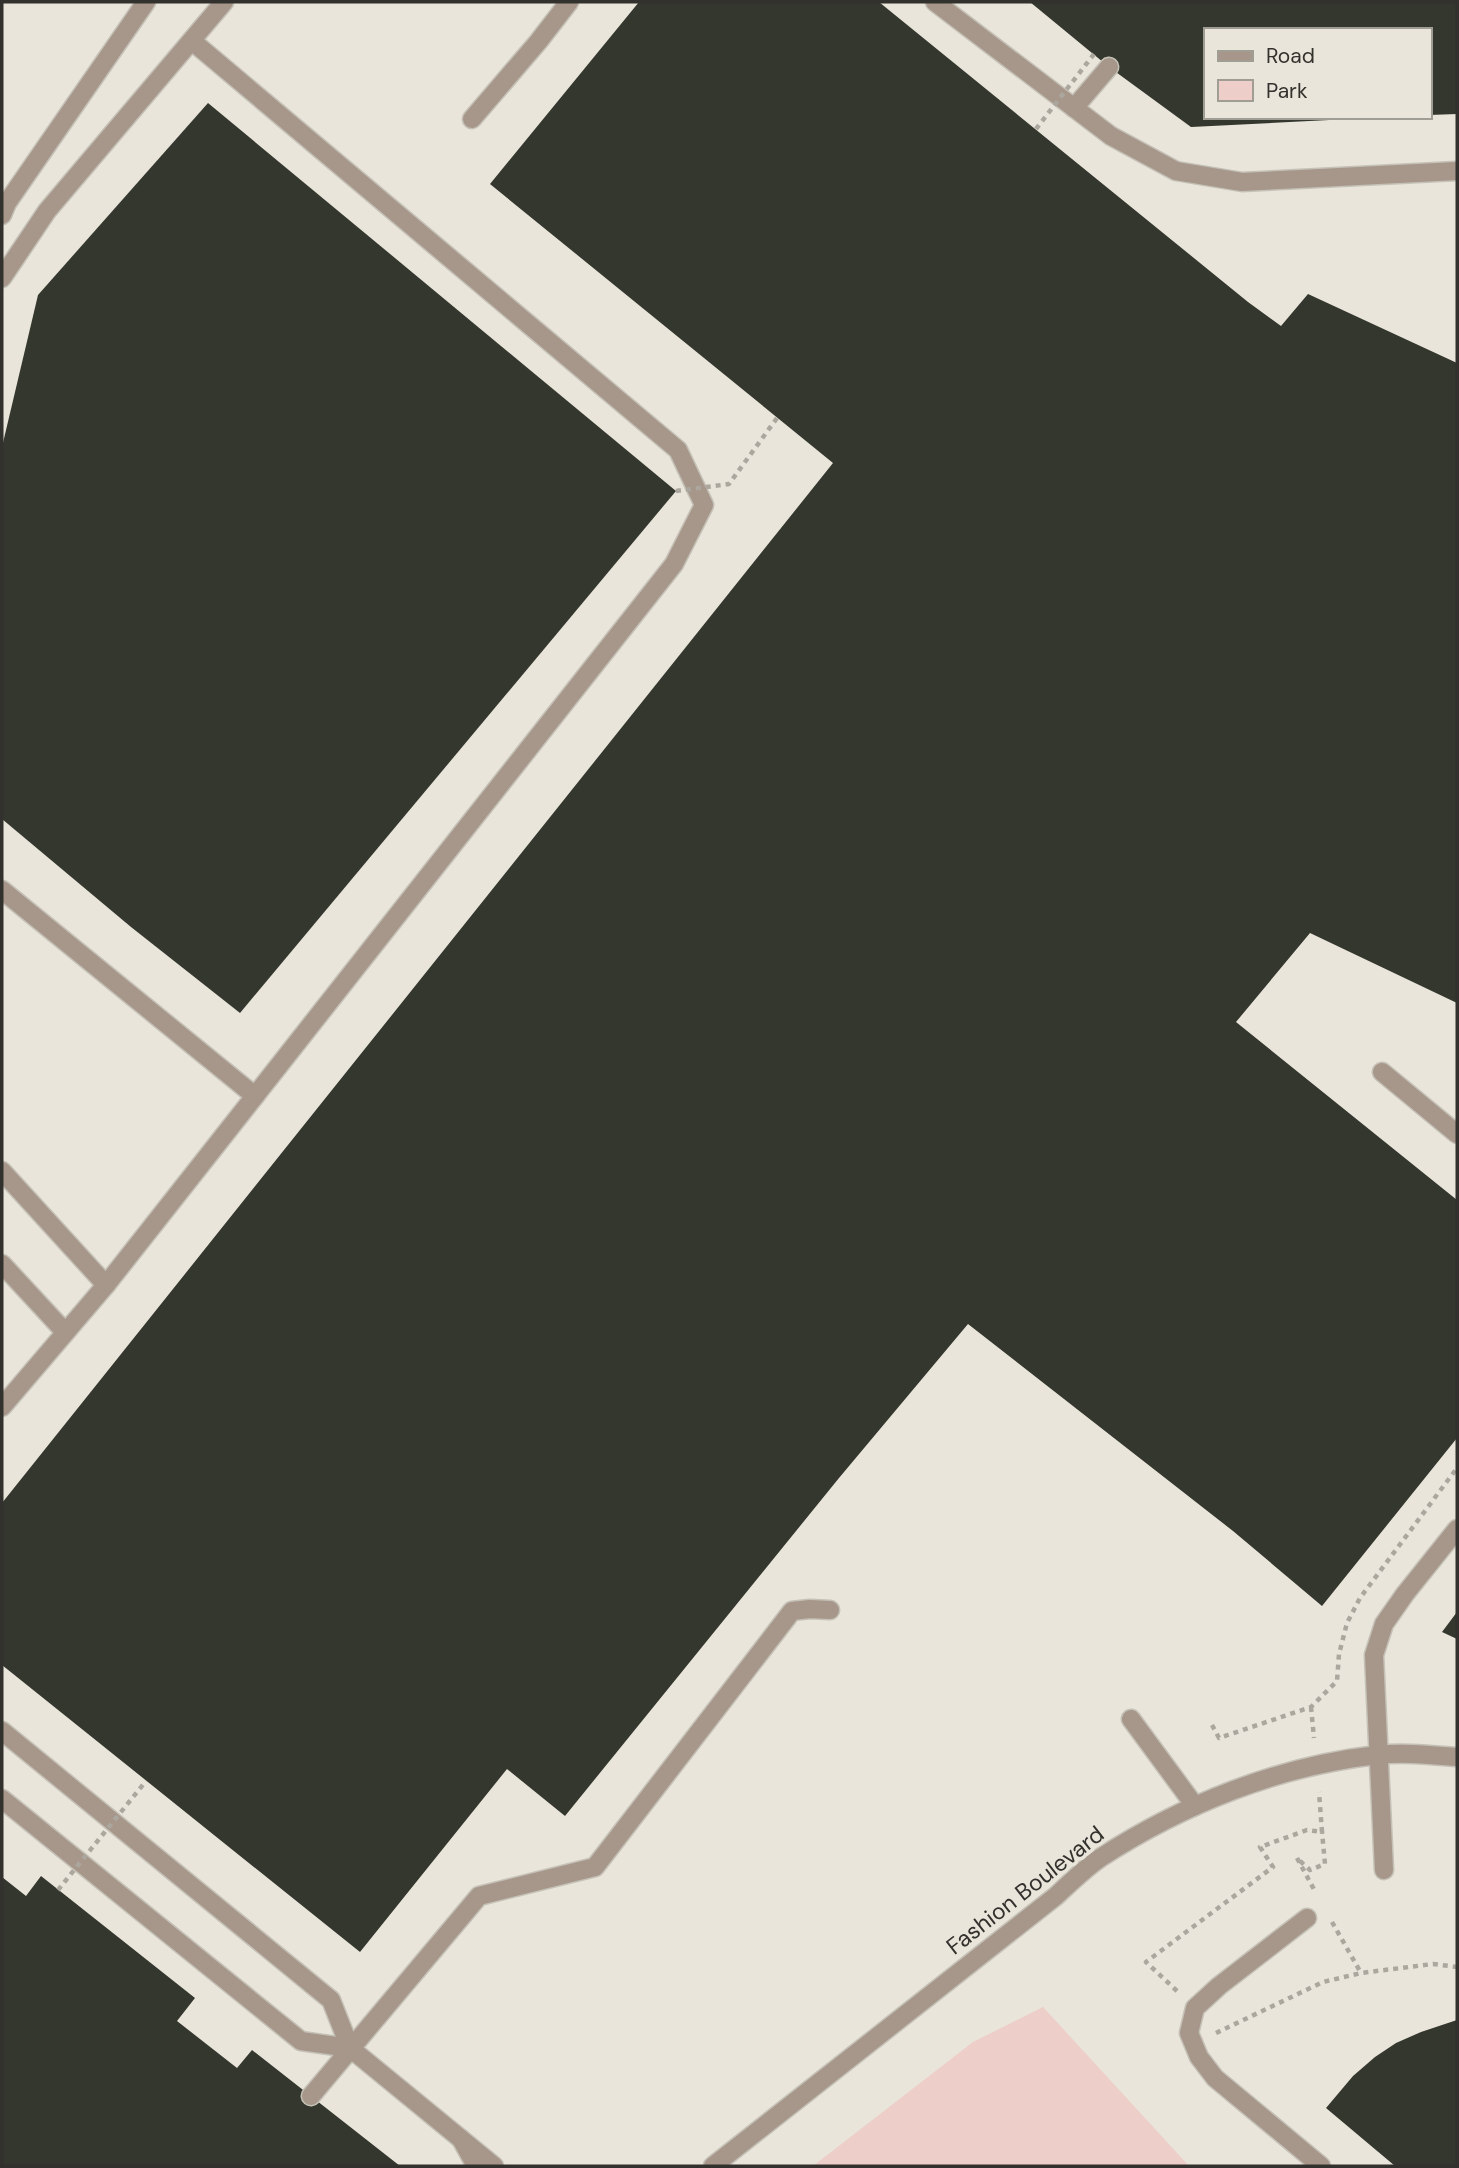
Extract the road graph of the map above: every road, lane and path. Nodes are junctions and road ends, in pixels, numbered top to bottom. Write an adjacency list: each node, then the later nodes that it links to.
1 (146, 2): 12 (street)
2 (224, 2): 5 (street)
3 (569, 2): 9 (street)
4 (935, 2): 8 (street)
5 (192, 41): 13 (street); 18 (street)
6 (1094, 54): 10 (path, bridge)
7 (1109, 67): 8 (street)
8 (1074, 108): 11 (street)
9 (472, 119)
10 (1036, 129)
11 (1457, 172)
12 (2, 215)
13 (2, 278)
14 (777, 418): 15 (path, bridge)
15 (676, 491)
16 (2, 890): 18 (street)
17 (1382, 1072): 19 (street)
18 (255, 1096): 22 (street)
19 (1457, 1134)
20 (2, 1171): 22 (street)
21 (2, 1264): 23 (street)
22 (106, 1285): 23 (street)
23 (65, 1332): 24 (street)
24 (2, 1407)
25 (1457, 1468): 28 (path)
26 (1457, 1529): 32 (street)
27 (830, 1611): 46 (street)
28 (1311, 1707): 30 (path); 34 (path)
29 (1131, 1718): 37 (street)
30 (1212, 1725)
31 (2, 1731): 46 (street)
32 (1379, 1755): 33 (street, Fashion Boulevard); 34 (street, Fashion Boulevard); 40 (street)
33 (1457, 1757)
34 (1317, 1765): 37 (street, Fashion Boulevard); 38 (path)
35 (146, 1781): 41 (path, bridge)
36 (2, 1799): 46 (street)
37 (1195, 1806): 51 (street, Fashion Boulevard)
38 (1322, 1832): 39 (path); 44 (path)
39 (1297, 1858)
40 (1384, 1870)
41 (58, 1889)
42 (1307, 1918): 44 (street)
43 (1457, 1967): 45 (path)
44 (1195, 2008): 45 (street)
45 (1193, 2044): 52 (street)
46 (350, 2048): 47 (street); 48 (street)
47 (311, 2096)
48 (461, 2139): 49 (street); 50 (street)
49 (476, 2166)
50 (494, 2166)
51 (713, 2166)
52 (1321, 2166)

